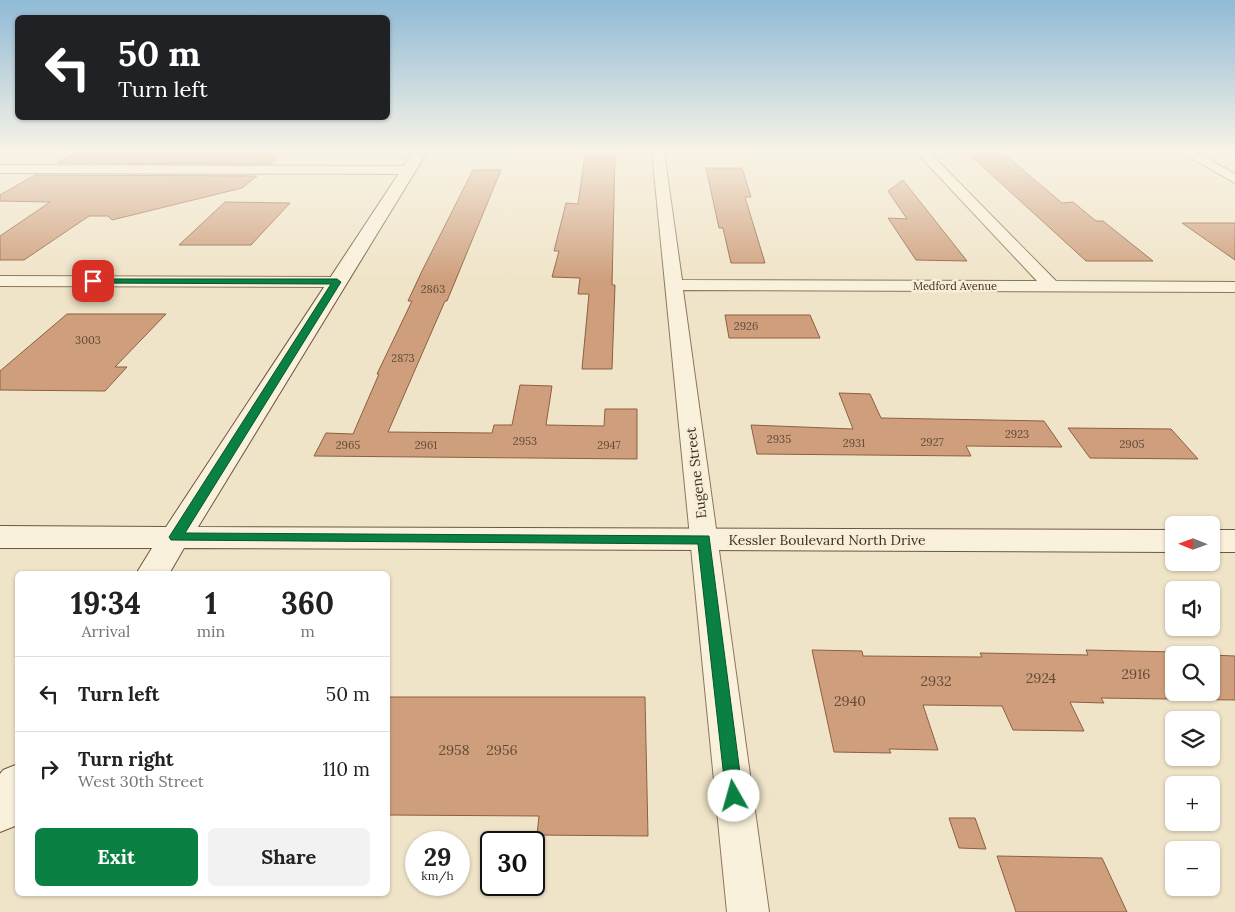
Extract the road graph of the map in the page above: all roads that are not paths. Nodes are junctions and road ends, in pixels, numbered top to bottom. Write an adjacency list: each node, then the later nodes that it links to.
1 (392, 195): 5 (main road)
2 (663, 195): 6 (street, Eugene Street)
3 (963, 195): 7 (street)
4 (0, 281): 5 (street)
5 (337, 282): 10 (main road)
6 (674, 285): 7 (street, Medford Avenue); 11 (street, Eugene Street)
7 (1051, 286): 8 (street, Medford Avenue)
8 (1235, 287)
9 (0, 537): 10 (main road, Kessler Boulevard North Drive)
10 (175, 537): 11 (main road, Kessler Boulevard North Drive); 15 (main road)
11 (704, 539): 12 (main road, Kessler Boulevard North Drive); 18 (street, Eugene Street)
12 (1165, 541)
13 (1220, 541): 14 (main road)
14 (1235, 541)
15 (154, 571)
16 (15, 788): 17 (main road)
17 (0, 811)
18 (748, 912)

